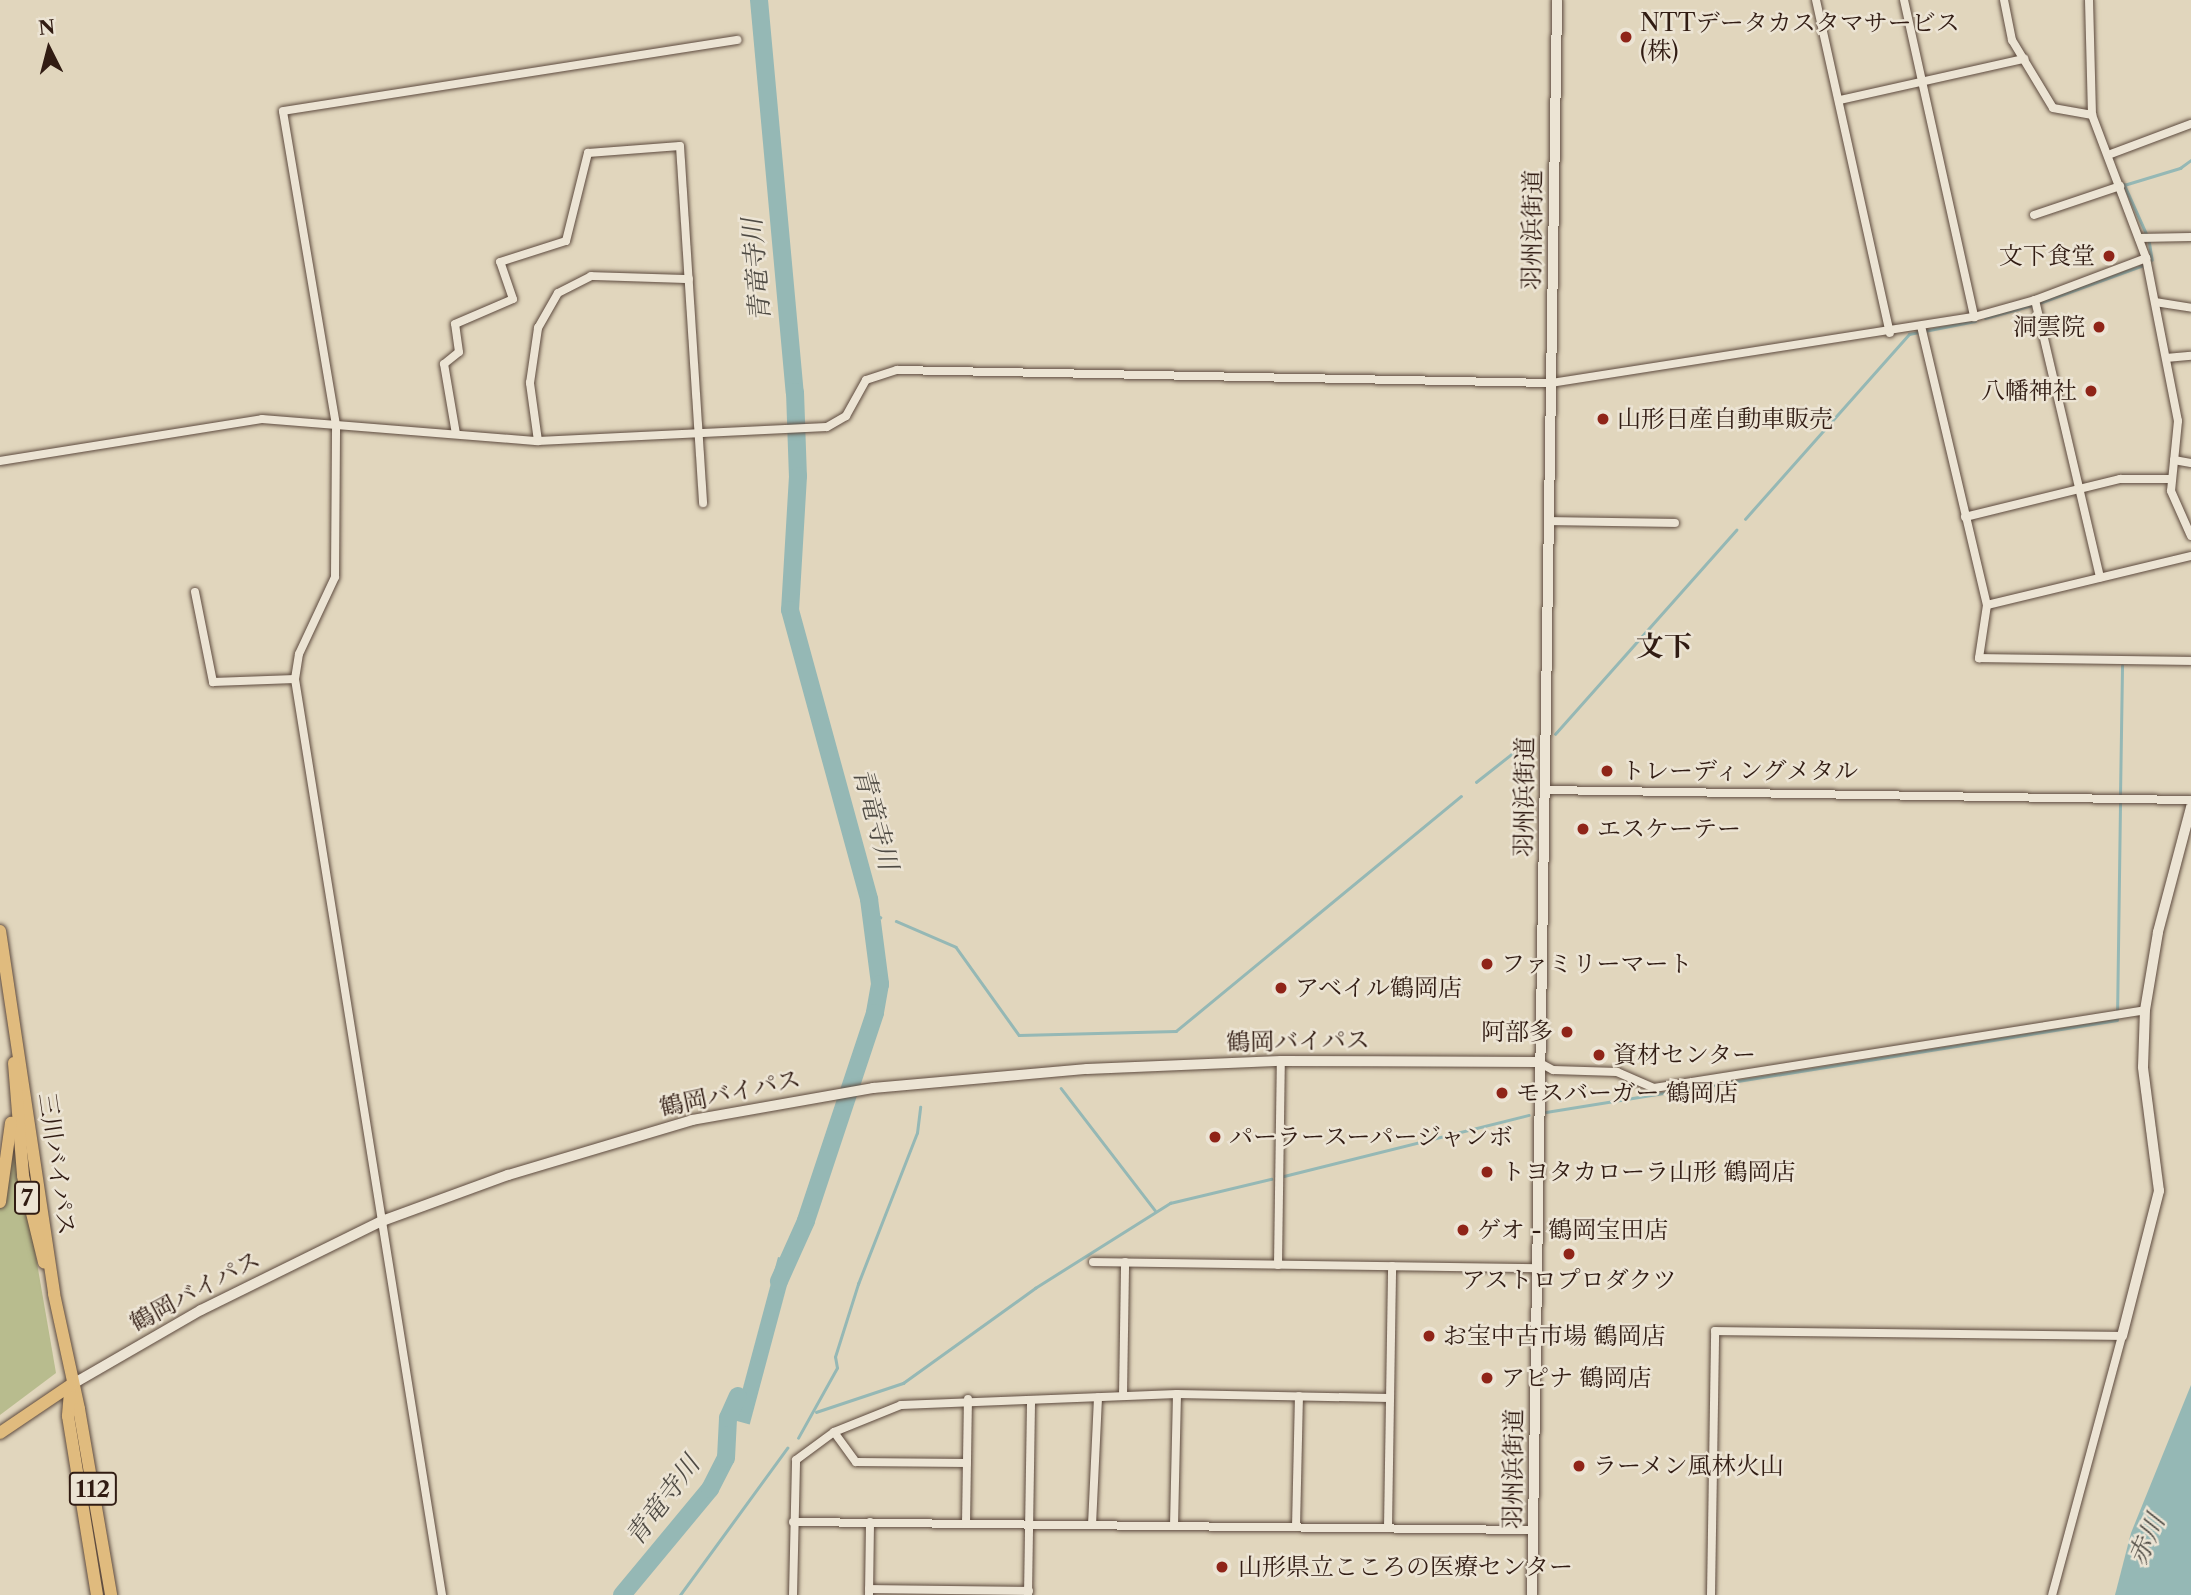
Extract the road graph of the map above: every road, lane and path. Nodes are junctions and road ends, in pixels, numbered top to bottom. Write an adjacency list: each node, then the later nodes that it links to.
1 (1557, 0): 27 (main road, 羽州浜街道)
2 (1815, 0): 9 (street)
3 (1905, 0): 8 (street)
4 (2004, 0): 7 (street)
5 (2089, 0): 10 (street)
6 (737, 40): 28 (street)
7 (2024, 59): 8 (street); 10 (street)
8 (1922, 82): 9 (street); 22 (street)
9 (1840, 100): 24 (street)
10 (2092, 115): 12 (street)
11 (2191, 124): 12 (street)
12 (2108, 155): 13 (street)
13 (2120, 186): 14 (street); 15 (street)
14 (2034, 215)
15 (2145, 237): 16 (street); 17 (street)
16 (2191, 237)
17 (2146, 258): 19 (street); 20 (street)
18 (689, 279): 29 (street); 30 (street); 31 (street)
19 (2155, 302): 21 (street); 26 (street)
20 (2035, 304): 22 (street); 36 (street)
21 (2191, 308)
22 (1974, 317): 23 (street)
23 (1921, 330): 24 (street); 38 (street)
24 (1890, 333): 27 (street)
25 (2191, 356): 26 (street)
26 (2166, 358): 32 (street)
27 (1552, 383): 29 (street); 39 (main road, 羽州浜街道)
28 (336, 425): 30 (street); 33 (street); 47 (street)
29 (697, 431): 31 (street); 37 (street)
30 (456, 434): 31 (street)
31 (538, 440)
32 (2174, 460): 34 (street); 35 (street)
33 (0, 461)
34 (2191, 463)
35 (2171, 479): 36 (street); 41 (street)
36 (2080, 489): 38 (street); 43 (street)
37 (703, 503)
38 (1965, 517): 45 (street)
39 (1549, 521): 40 (street); 48 (main road, 羽州浜街道)
40 (1675, 523)
41 (2191, 536)
42 (2191, 556): 43 (street)
43 (2100, 578): 45 (street)
44 (195, 592): 47 (street)
45 (1987, 605): 46 (street)
46 (2191, 661)
47 (295, 679): 58 (street)
48 (1545, 789): 49 (street); 55 (main road, 羽州浜街道)
49 (2191, 800)
50 (2191, 807): 52 (street)
51 (0, 931): 53 (highway, 三川バイパス / 7)
52 (2145, 1010): 55 (street); 65 (street)
53 (14, 1041): 56 (highway, 三川バイパス / 7); 64 (highway, 三川バイパス / 7)
54 (1281, 1061): 55 (main road, 鶴岡バイパス); 58 (main road, 鶴岡バイパス); 61 (street)
55 (1538, 1062): 63 (main road, 羽州浜街道)
56 (14, 1099): 57 (highway); 64 (highway, 三川バイパス / 7)
57 (0, 1202)
58 (383, 1221): 66 (main road, 鶴岡バイパス); 90 (street)
59 (1093, 1262): 60 (street)
60 (1125, 1262): 61 (street); 68 (street)
61 (1278, 1265): 62 (street)
62 (1392, 1266): 63 (street); 71 (street)
63 (1536, 1268): 85 (main road, 羽州浜街道)
64 (54, 1294): 66 (highway, 三川バイパス / 7)
65 (2122, 1336): 93 (street); 94 (street)
66 (71, 1385): 75 (highway, 鶴岡バイパス); 88 (highway, 112); 89 (highway, 112)
67 (1177, 1394): 68 (street); 69 (street); 82 (street)
68 (1123, 1396): 70 (street)
69 (1298, 1396): 71 (street); 83 (street)
70 (1098, 1397): 73 (street); 81 (street)
71 (1390, 1398): 84 (street)
72 (968, 1399): 73 (street); 74 (street); 76 (street)
73 (1031, 1400): 80 (street)
74 (834, 1432): 76 (street); 77 (street)
75 (0, 1433)
76 (967, 1463): 79 (street)
77 (793, 1522): 78 (street); 91 (street)
78 (870, 1522): 79 (street); 86 (street)
79 (966, 1524): 80 (street)
80 (1029, 1524): 81 (street); 87 (street)
81 (1092, 1525): 82 (street)
82 (1174, 1526): 83 (street)
83 (1296, 1527): 84 (street)
84 (1388, 1528): 85 (street)
85 (1533, 1530): 92 (main road, 羽州浜街道)
86 (869, 1592): 87 (street)
87 (1029, 1593)
88 (97, 1595)
89 (111, 1595)
90 (442, 1595)
91 (793, 1595)
92 (1532, 1595)
93 (1711, 1595)
94 (2052, 1595)

